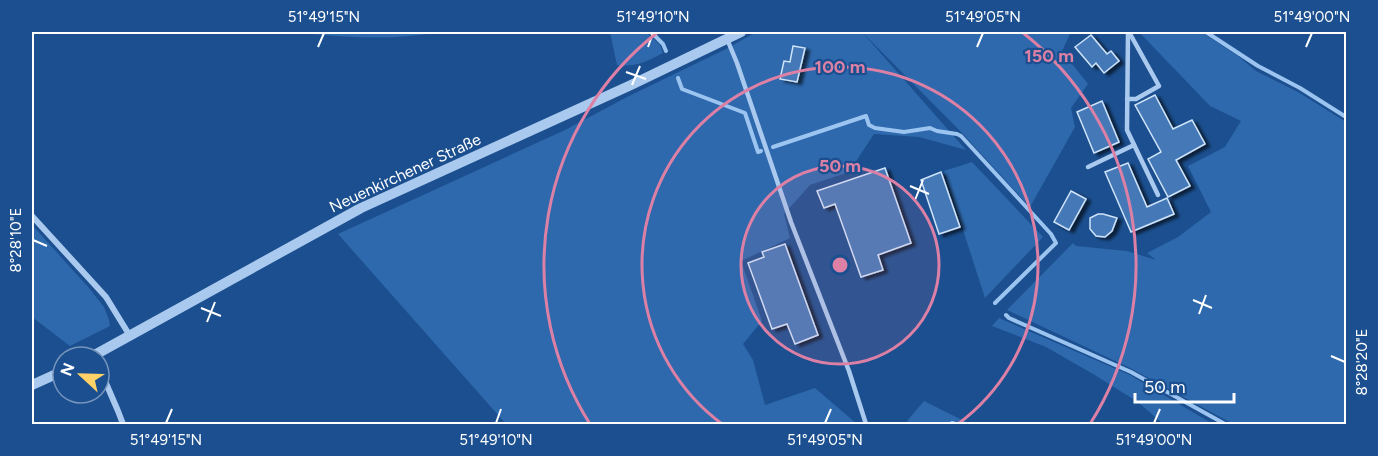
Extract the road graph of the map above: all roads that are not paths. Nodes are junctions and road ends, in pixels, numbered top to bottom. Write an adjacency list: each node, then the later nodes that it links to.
1 (741, 32): 3 (street, Neuenkirchener Straße)
2 (1128, 32): 4 (lane); 4 (lane)
3 (727, 39): 9 (street, Neuenkirchener Straße); 15 (lane)
4 (1127, 99): 5 (lane)
5 (1134, 145): 6 (lane); 7 (lane)
6 (1088, 167)
7 (1158, 195)
8 (32, 216): 9 (street)
9 (130, 336): 10 (street, Neuenkirchener Straße)
10 (111, 346)
11 (51, 377): 12 (street)
12 (32, 386)
13 (111, 395): 14 (street)
14 (123, 424)
15 (866, 424)

